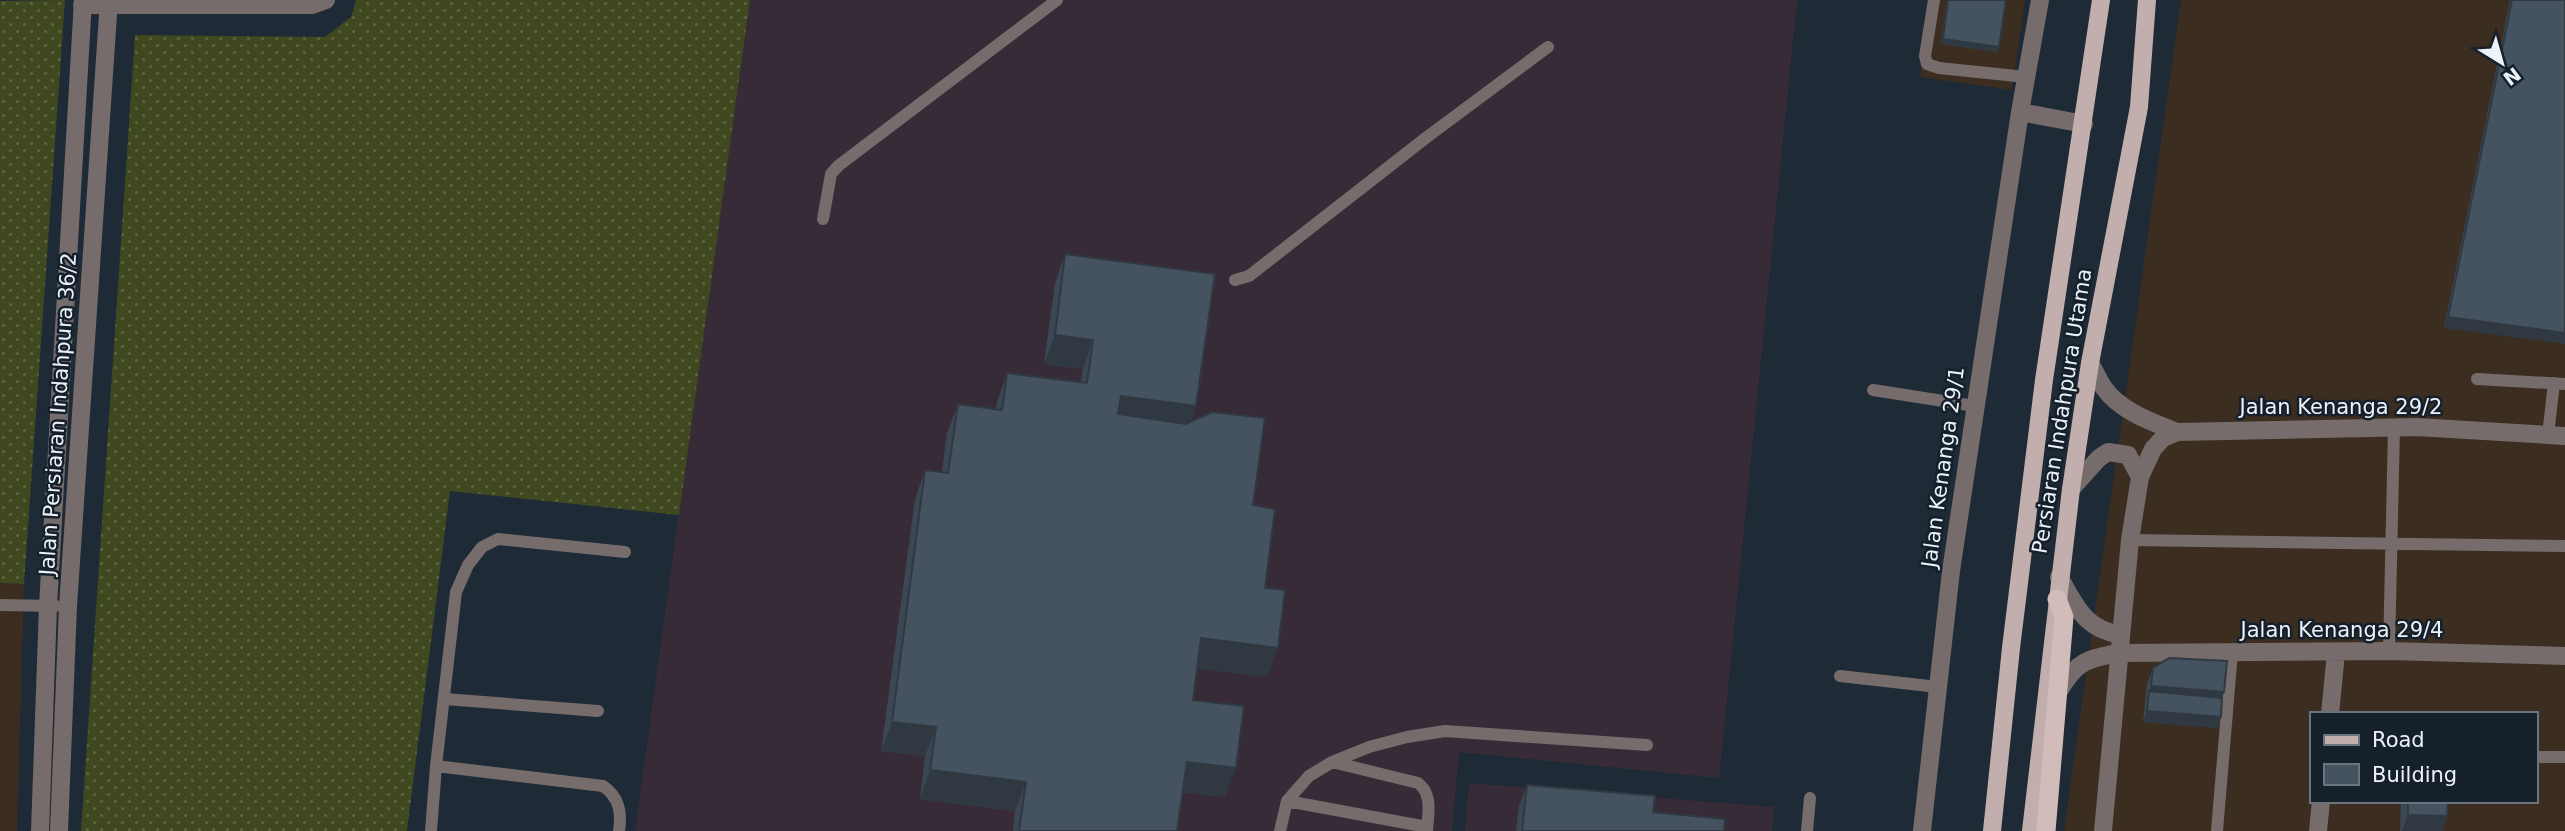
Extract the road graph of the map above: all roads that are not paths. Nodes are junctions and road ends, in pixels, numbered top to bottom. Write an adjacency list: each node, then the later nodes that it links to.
1 (326, 0): 8 (street)
2 (1057, 0): 13 (lane)
3 (1934, 0): 10 (lane)
4 (2040, 0): 10 (street, Jalan Kenanga 29/1)
5 (2101, 0): 12 (main road, Persiaran Indahpura Utama)
6 (2147, 0): 15 (main road, Persiaran Indahpura Utama)
7 (83, 3): 8 (street); 32 (street, Jalan Persiaran Indahpura 36/2)
8 (108, 3): 33 (street, Jalan Persiaran Indahpura 36/2)
9 (1548, 47): 14 (lane)
10 (2026, 77): 11 (street, Jalan Kenanga 29/1)
11 (2020, 112): 12 (street); 19 (street, Jalan Kenanga 29/1)
12 (2084, 124): 61 (main road, Persiaran Indahpura Utama)
13 (823, 219)
14 (1235, 280)
15 (2090, 363): 21 (street); 24 (main road, Persiaran Indahpura Utama)
16 (2477, 379): 17 (lane)
17 (2560, 383): 22 (lane)
18 (1873, 390): 19 (lane)
19 (1975, 406): 40 (street, Jalan Kenanga 29/1)
20 (2394, 428): 21 (street, Jalan Kenanga 29/2); 22 (street, Jalan Kenanga 29/2); 26 (lane)
21 (2177, 432): 23 (street)
22 (2556, 435)
23 (2140, 477): 24 (street); 25 (street)
24 (2071, 489): 29 (main road, Persiaran Indahpura Utama)
25 (2130, 540): 26 (lane); 34 (street)
26 (2391, 545): 27 (lane); 35 (lane)
27 (2565, 547)
28 (625, 552): 42 (lane)
29 (2059, 577): 30 (main road, Persiaran Indahpura Utama); 34 (street)
30 (2057, 598): 41 (highway); 62 (main road, Persiaran Indahpura Utama)
31 (0, 606): 32 (lane)
32 (48, 606): 33 (lane); 54 (street, Jalan Persiaran Indahpura 36/2)
33 (68, 607): 55 (street, Jalan Persiaran Indahpura 36/2)
34 (2120, 644): 36 (street, Jalan Kenanga 29/4); 41 (street); 64 (street)
35 (2389, 651): 37 (street, Jalan Kenanga 29/4); 38 (street, Jalan Kenanga 29/4)
36 (2231, 652): 37 (street, Jalan Kenanga 29/4); 65 (lane)
37 (2336, 653): 44 (street)
38 (2565, 656)
39 (1840, 676): 40 (lane)
40 (1938, 687): 60 (street, Jalan Kenanga 29/1)
41 (2059, 691): 63 (highway)
42 (445, 699): 43 (lane); 49 (lane)
43 (598, 711)
44 (2330, 712)
45 (1647, 745): 48 (lane)
46 (2537, 757): 47 (lane)
47 (2565, 757)
48 (1332, 762): 51 (lane); 53 (lane)
49 (436, 766): 56 (lane); 57 (lane)
50 (1810, 798): 59 (lane)
51 (1287, 801): 53 (lane); 58 (lane)
52 (2321, 803): 66 (street)
53 (1427, 829)
54 (40, 831)
55 (59, 831)
56 (431, 831)
57 (618, 831)
58 (1280, 831)
59 (1807, 831)
60 (1923, 831)
61 (1992, 831)
62 (2031, 831)
63 (2046, 831)
64 (2103, 831)
65 (2217, 831)
66 (2318, 831)

